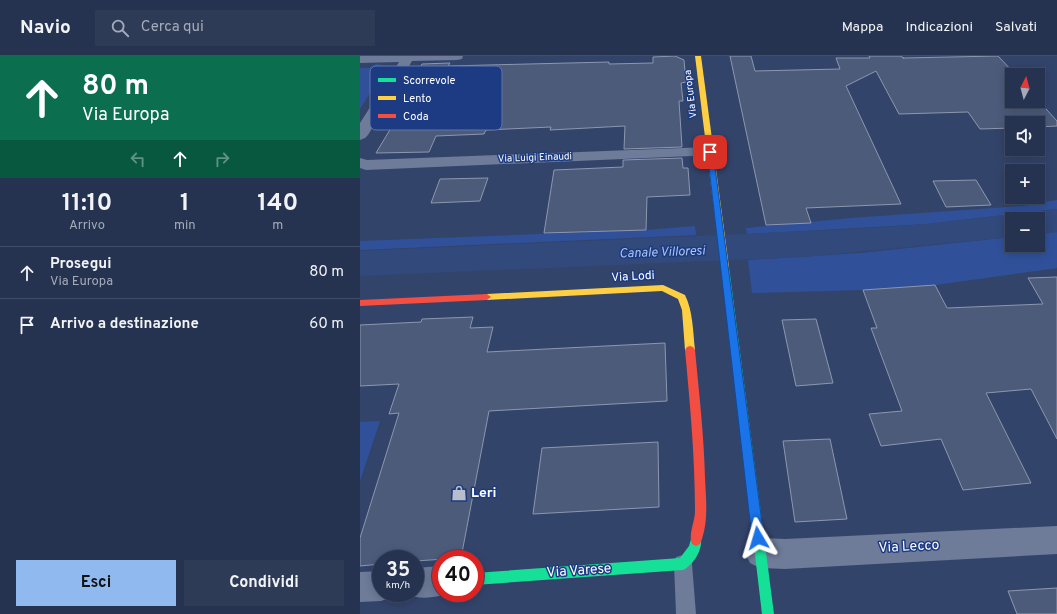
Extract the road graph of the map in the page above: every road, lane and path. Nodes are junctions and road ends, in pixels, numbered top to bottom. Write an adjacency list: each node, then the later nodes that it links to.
1 (457, 56): 3 (street)
2 (698, 56): 8 (street, Via Europa)
3 (408, 58): 4 (street); 5 (street)
4 (360, 59)
5 (403, 66)
6 (370, 119): 7 (street)
7 (360, 135)
8 (710, 152): 9 (street, Via Luigi Einaudi); 12 (street, Via Europa)
9 (360, 164)
10 (360, 303): 13 (street, Via Lodi)
11 (1057, 540): 12 (street, Via Lecco)
12 (760, 553): 18 (street, Via Europa)
13 (683, 564): 14 (street, Via Varese); 17 (lane)
14 (484, 578)
15 (372, 586): 16 (street)
16 (360, 587)
17 (686, 614)
18 (768, 614)

